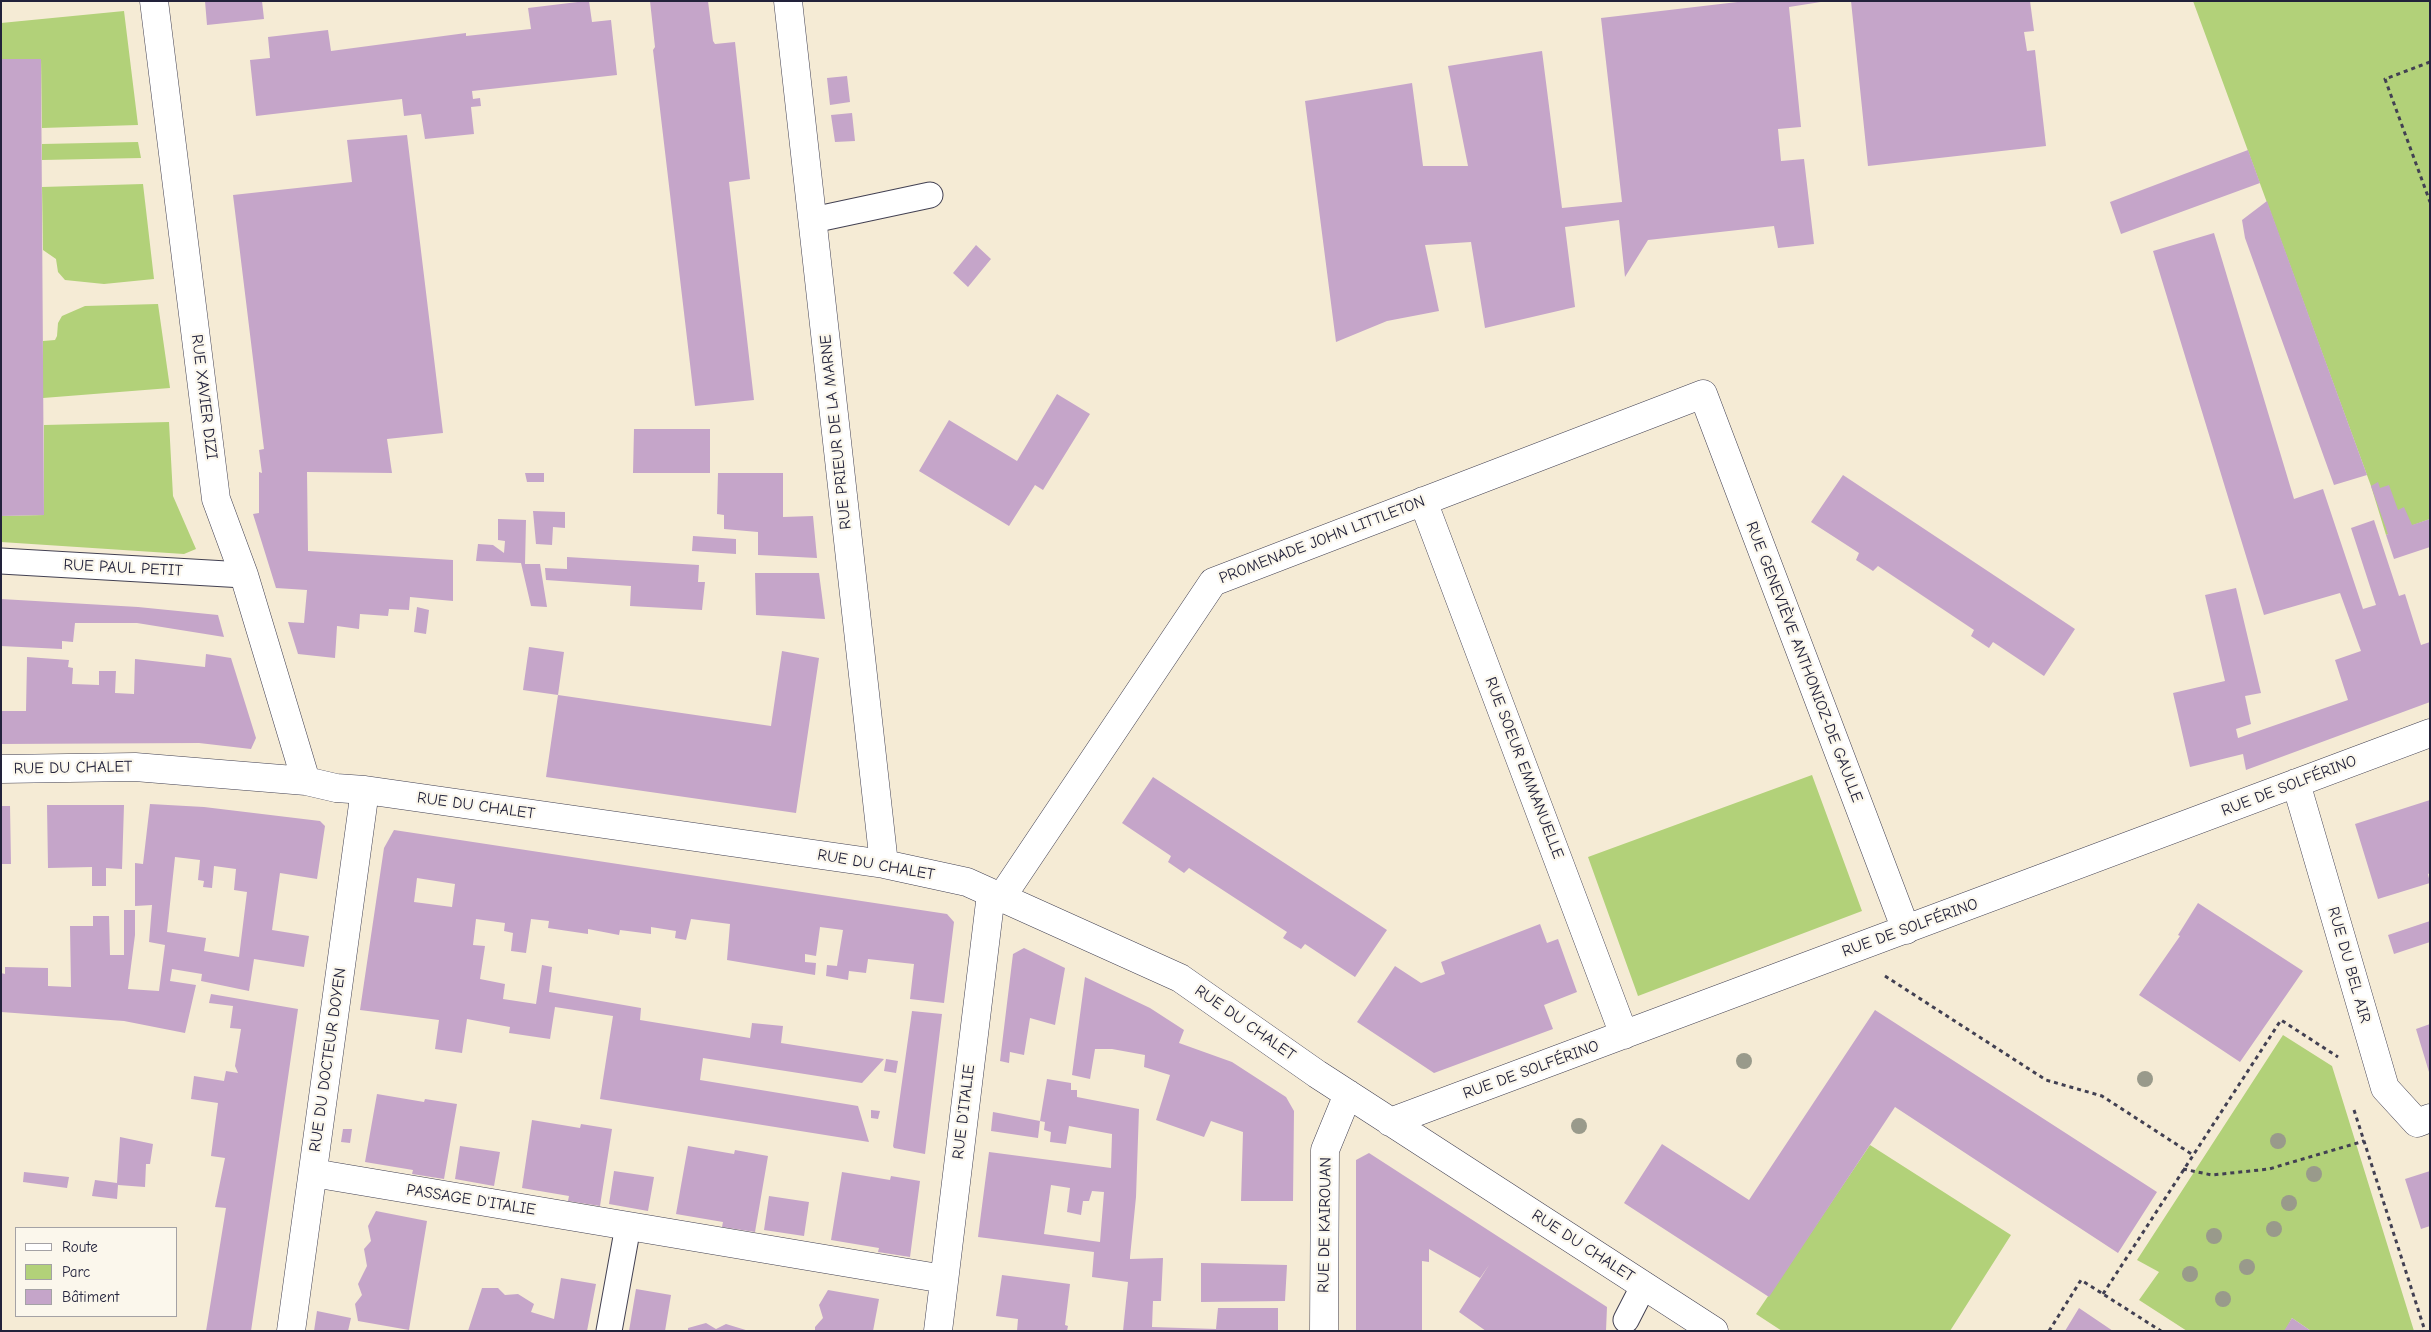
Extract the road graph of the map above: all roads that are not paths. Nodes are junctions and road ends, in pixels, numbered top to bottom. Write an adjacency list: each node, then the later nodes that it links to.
1 (154, 1): 8 (street, RUE XAVIER DIZI)
2 (788, 1): 4 (street, RUE PRIEUR DE LA MARNE)
3 (930, 195): 4 (lane)
4 (812, 220): 14 (street, RUE PRIEUR DE LA MARNE)
5 (1702, 394): 6 (street, PROMENADE JOHN LITTLETON); 16 (street, RUE GENEVIÈVE ANTHONIOZ-DE GAULLE)
6 (1424, 501): 15 (street, PROMENADE JOHN LITTLETON); 17 (street, RUE SOEUR EMMANUELLE)
7 (1, 561): 8 (lane, RUE PAUL PETIT)
8 (244, 575): 11 (street, RUE XAVIER DIZI)
9 (2430, 733): 12 (street, RUE DE SOLFÉRINO)
10 (1, 769): 11 (street, RUE DU CHALET)
11 (306, 780): 13 (street, RUE DU CHALET)
12 (2296, 783): 16 (street, RUE DE SOLFÉRINO); 19 (street, RUE DU BEL AIR)
13 (365, 790): 14 (street, RUE DU CHALET); 21 (street, RUE DU DOCTEUR DOYEN)
14 (884, 864): 15 (street, RUE DU CHALET)
15 (996, 896): 18 (street, RUE DU CHALET); 23 (street, RUE D'ITALIE)
16 (1906, 930): 17 (street, RUE DE SOLFÉRINO)
17 (1624, 1035): 20 (street, RUE DE SOLFÉRINO)
18 (1348, 1094): 20 (street, RUE DU CHALET); 29 (street, RUE DE KAIROUAN)
19 (2430, 1118)
20 (1390, 1122): 24 (street, RUE DU CHALET)
21 (313, 1173): 22 (street, PASSAGE D'ITALIE); 26 (street, RUE DU DOCTEUR DOYEN)
22 (628, 1226): 23 (street, PASSAGE D'ITALIE); 27 (lane)
23 (944, 1279): 28 (street, RUE D'ITALIE)
24 (1644, 1285): 25 (lane, RUE DU CHALET); 30 (street, RUE DU CHALET)
25 (1626, 1320)
26 (291, 1331)
27 (609, 1331)
28 (938, 1331)
29 (1324, 1331)
30 (1714, 1331)

